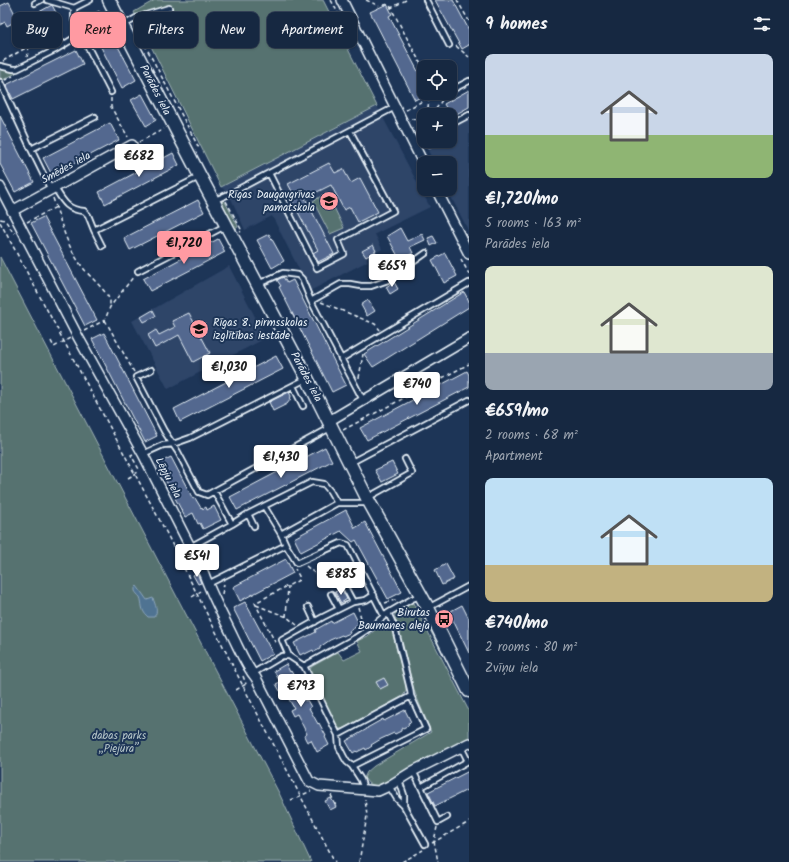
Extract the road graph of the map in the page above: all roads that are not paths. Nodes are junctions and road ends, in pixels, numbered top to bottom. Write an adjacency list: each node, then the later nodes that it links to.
1 (41, 0): 7 (lane)
2 (47, 0): 8 (lane)
3 (90, 0): 8 (lane)
4 (109, 0): 11 (street, Parādes iela)
5 (342, 0): 22 (street)
6 (426, 0): 13 (lane)
7 (35, 3)
8 (74, 8): 10 (lane)
9 (169, 8): 11 (lane)
10 (74, 12)
11 (127, 23): 33 (street, Parādes iela)
12 (70, 41): 14 (lane)
13 (449, 45)
14 (62, 46)
15 (59, 48): 17 (lane)
16 (88, 48): 21 (lane)
17 (0, 66)
18 (469, 81): 20 (lane)
19 (0, 82): 30 (lane)
20 (457, 87)
21 (111, 92)
22 (395, 107): 26 (lane); 29 (street)
23 (469, 115): 25 (lane)
24 (95, 117): 30 (lane)
25 (457, 121)
26 (350, 131): 32 (lane); 32 (lane)
27 (417, 142): 29 (lane)
28 (132, 144): 35 (street, Smēdes iela)
29 (413, 144): 31 (street)
30 (31, 149): 35 (lane)
31 (419, 156)
32 (269, 172): 37 (lane)
33 (200, 176): 37 (street, Parādes iela); 40 (lane)
34 (0, 187): 38 (street, Lēpju iela)
35 (53, 189): 38 (street, Smēdes iela); 40 (lane)
36 (440, 196): 43 (street)
37 (219, 198): 39 (street, Parādes iela)
38 (12, 211): 58 (street, Lēpju iela)
39 (226, 225): 44 (lane); 46 (street, Parādes iela)
40 (94, 230): 41 (lane)
41 (102, 246)
42 (426, 253): 47 (lane)
43 (469, 254)
44 (138, 271)
45 (469, 283): 49 (lane)
46 (257, 284): 47 (lane); 51 (street, Parādes iela)
47 (312, 300): 49 (lane)
48 (469, 338): 53 (street)
49 (341, 359): 53 (lane)
50 (152, 370): 57 (lane)
51 (307, 378): 52 (lane); 56 (street, Parādes iela)
52 (293, 386): 55 (lane); 57 (lane)
53 (363, 400): 56 (street)
54 (469, 400): 60 (lane)
55 (303, 406)
56 (334, 426): 60 (street, Parādes iela); 61 (lane)
57 (173, 444): 58 (lane); 61 (lane)
58 (143, 454): 70 (street, Lēpju iela)
59 (405, 459): 62 (lane)
60 (350, 463): 62 (street, Parādes iela)
61 (214, 490): 66 (lane)
62 (368, 499): 63 (lane); 76 (street, Parādes iela)
63 (337, 504): 64 (lane); 68 (lane)
64 (264, 506): 65 (lane); 68 (lane)
65 (248, 514): 66 (lane); 67 (lane)
66 (232, 524): 70 (lane)
67 (254, 526)
68 (281, 534): 69 (lane)
69 (286, 545): 71 (lane); 75 (lane)
70 (190, 547): 71 (street, Lēpju iela)
71 (208, 584): 85 (street, Lēpju iela)
72 (469, 586): 79 (lane)
73 (345, 587): 77 (lane)
74 (331, 594): 80 (lane)
75 (374, 595): 77 (lane); 81 (lane)
76 (421, 595): 79 (street, Parādes iela); 81 (lane)
77 (355, 602): 80 (lane)
78 (308, 608): 82 (lane)
79 (428, 608): 86 (street, Parādes iela)
80 (338, 609): 82 (lane)
81 (386, 615): 84 (lane); 87 (lane)
82 (315, 622): 83 (lane)
83 (289, 656): 84 (lane); 85 (lane)
84 (304, 666): 88 (lane)
85 (252, 674): 95 (street, Lēpju iela)
86 (469, 691)
87 (411, 696): 88 (lane); 90 (lane)
88 (338, 735): 90 (lane)
89 (465, 745): 91 (street); 94 (lane)
90 (352, 766): 95 (lane)
91 (413, 771): 92 (street); 94 (lane)
92 (399, 780): 93 (street); 96 (lane)
93 (389, 786): 95 (street); 96 (lane)
94 (421, 787): 97 (lane)
95 (364, 789)
96 (404, 806): 98 (lane)
97 (447, 817)
98 (427, 845)

